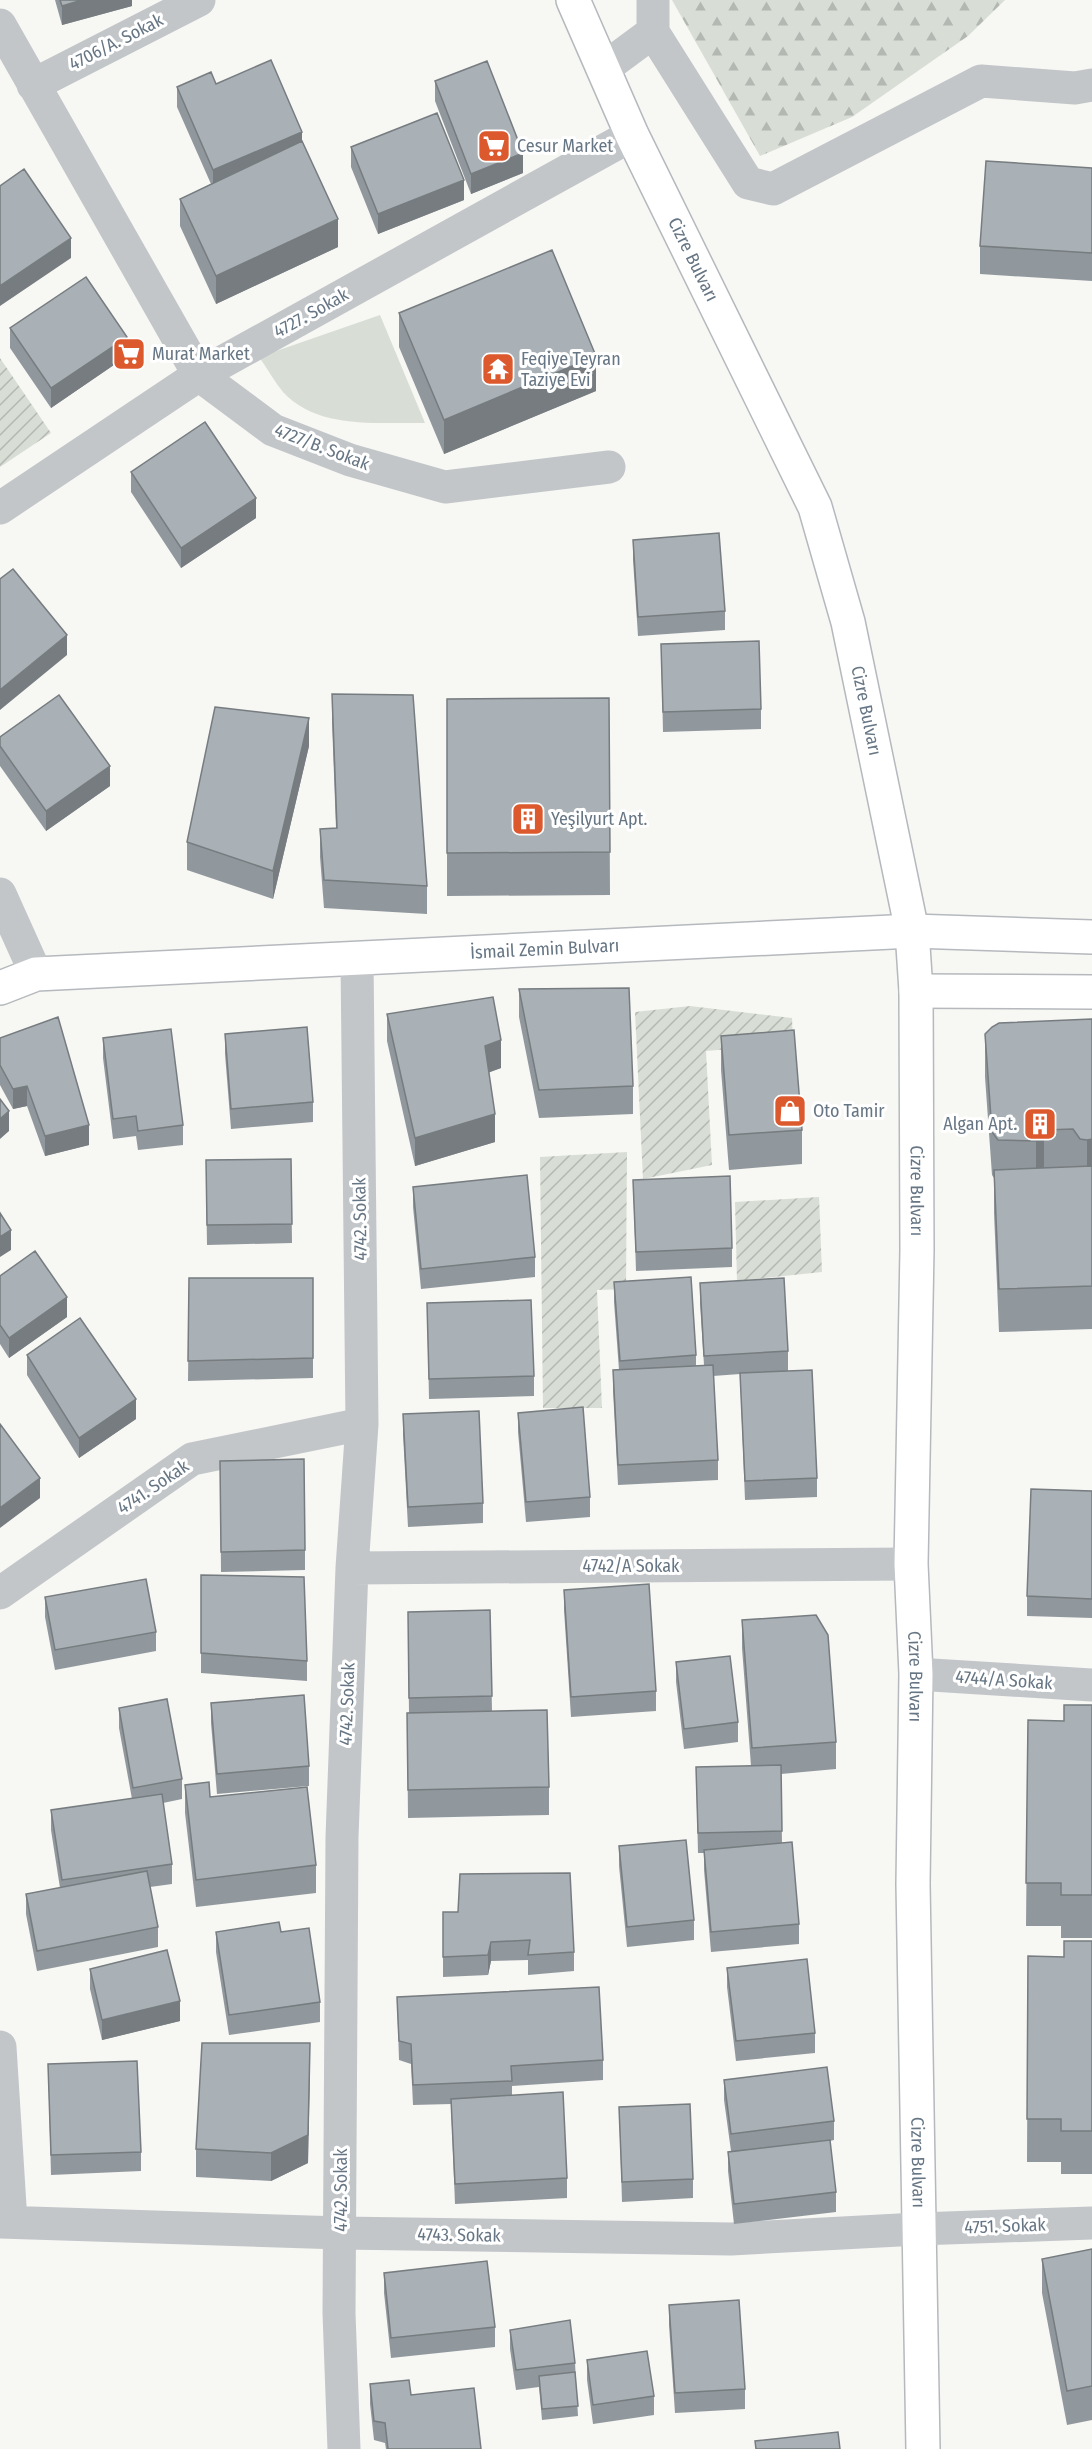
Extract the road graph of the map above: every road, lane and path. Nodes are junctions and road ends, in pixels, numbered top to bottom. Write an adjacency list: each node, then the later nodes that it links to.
1 (199, 0): 6 (street, 4706/A. Sokak)
2 (573, 0): 5 (main road, Cizre Bulvarı)
3 (653, 16): 5 (street); 7 (street)
4 (0, 25): 6 (street, 4727/B. Sokak)
5 (603, 69): 8 (main road, Cizre Bulvarı)
6 (33, 85): 9 (street, 4727/B. Sokak)
7 (1092, 85)
8 (632, 135): 9 (street, 4727. Sokak); 13 (main road, Cizre Bulvarı)
9 (199, 375): 10 (street, 4727/B. Sokak); 11 (street, 4727. Sokak)
10 (609, 467)
11 (0, 508)
12 (0, 894): 16 (street)
13 (912, 931): 14 (main road, İsmail Zemin Bulvarı); 15 (main road, İsmail Zemin Bulvarı); 18 (main road, Cizre Bulvarı)
14 (1092, 937)
15 (357, 960): 16 (main road, İsmail Zemin Bulvarı); 20 (street, 4742. Sokak)
16 (36, 974): 17 (main road, İsmail Zemin Bulvarı)
17 (0, 988)
18 (916, 991): 19 (main road); 21 (main road, Cizre Bulvarı)
19 (1092, 992)
20 (362, 1424): 22 (street, 4742. Sokak); 23 (street, 4741. Sokak)
21 (911, 1564): 22 (street, 4742/A Sokak); 24 (main road, Cizre Bulvarı)
22 (352, 1568): 30 (street, 4742. Sokak)
23 (0, 1593)
24 (916, 1674): 25 (street, 4744/A Sokak); 29 (main road, Cizre Bulvarı)
25 (1092, 1685)
26 (0, 2047): 27 (street)
27 (5, 2222): 30 (street, 4743. Sokak)
28 (1092, 2223): 29 (street, 4751. Sokak)
29 (918, 2229): 30 (street, 4743. Sokak); 32 (main road, Cizre Bulvarı)
30 (341, 2233): 31 (street, 4742. Sokak)
31 (344, 2449)
32 (923, 2449)

